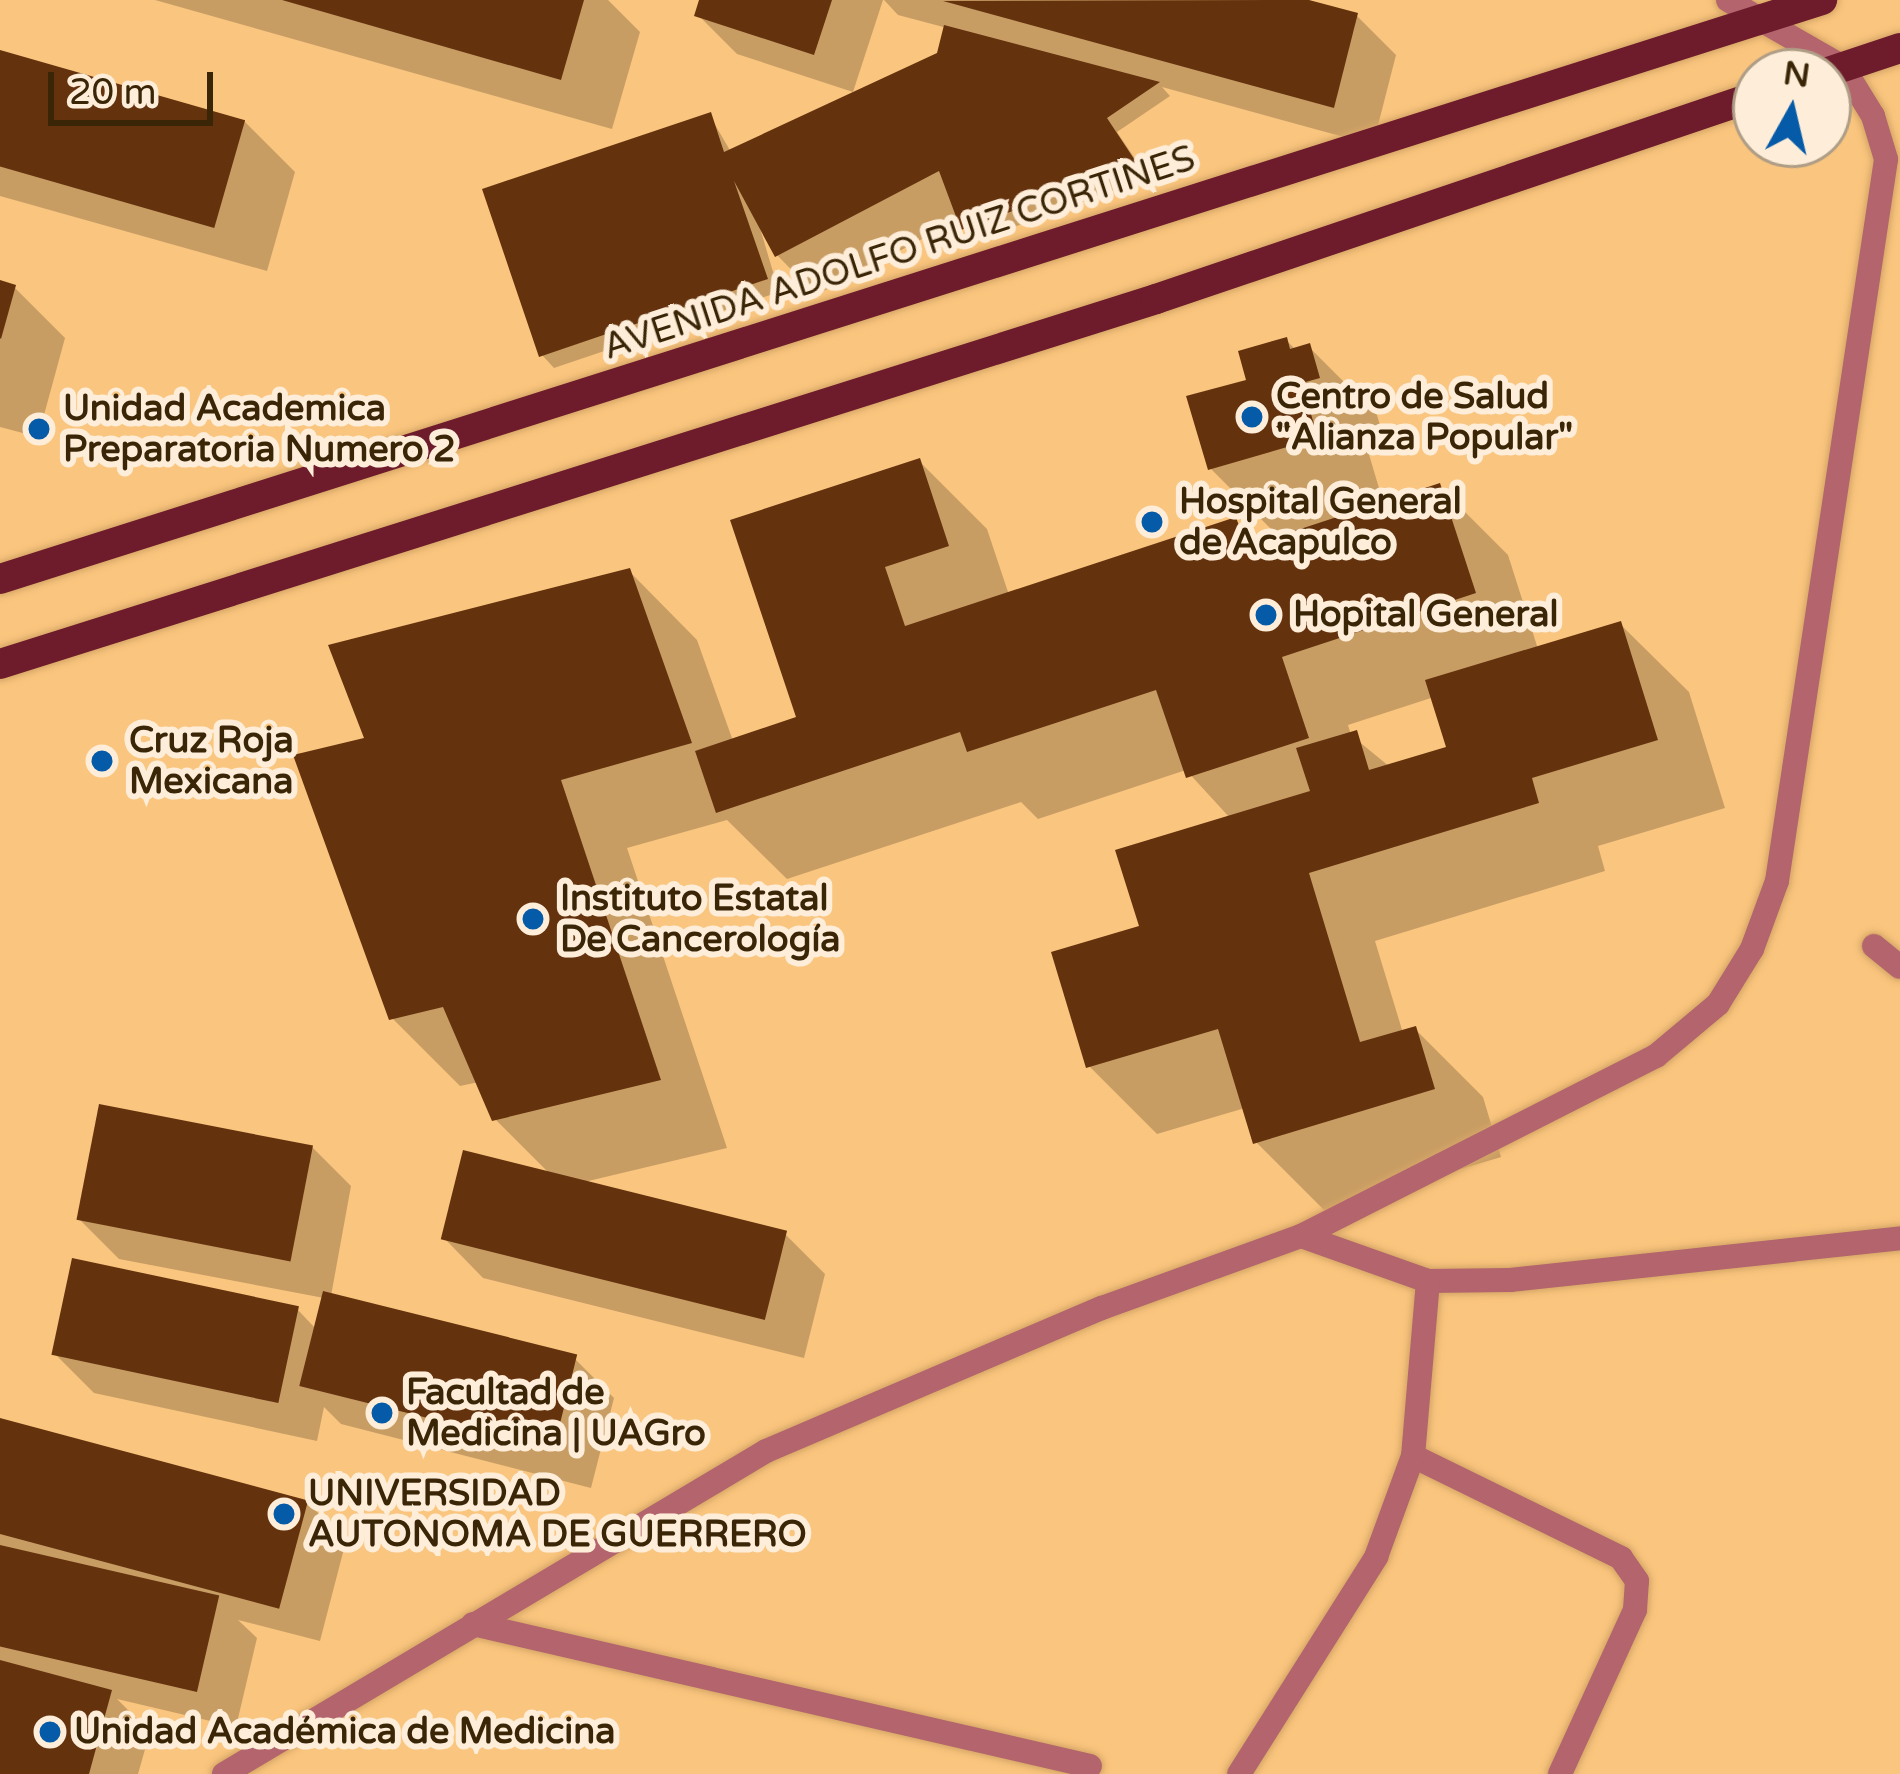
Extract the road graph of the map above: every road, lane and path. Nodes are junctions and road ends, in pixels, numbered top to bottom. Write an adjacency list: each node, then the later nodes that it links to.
1 (1728, 0): 3 (street)
2 (1822, 0): 3 (main road, AVENIDA ADOLFO RUIZ CORTINES)
3 (1759, 10): 4 (street); 9 (main road, AVENIDA ADOLFO RUIZ CORTINES)
4 (1807, 48)
5 (1900, 48): 6 (main road)
6 (1852, 64)
7 (1852, 91): 13 (street)
8 (1732, 104): 10 (main road)
9 (0, 579)
10 (0, 664)
11 (1874, 946): 12 (street)
12 (1900, 967)
13 (1301, 1236): 15 (street); 17 (street)
14 (1900, 1238): 15 (street)
15 (1429, 1281): 16 (street)
16 (1413, 1456): 20 (street); 21 (street)
17 (473, 1624): 18 (street); 19 (street)
18 (1090, 1766)
19 (224, 1774)
20 (1239, 1774)
21 (1560, 1774)

